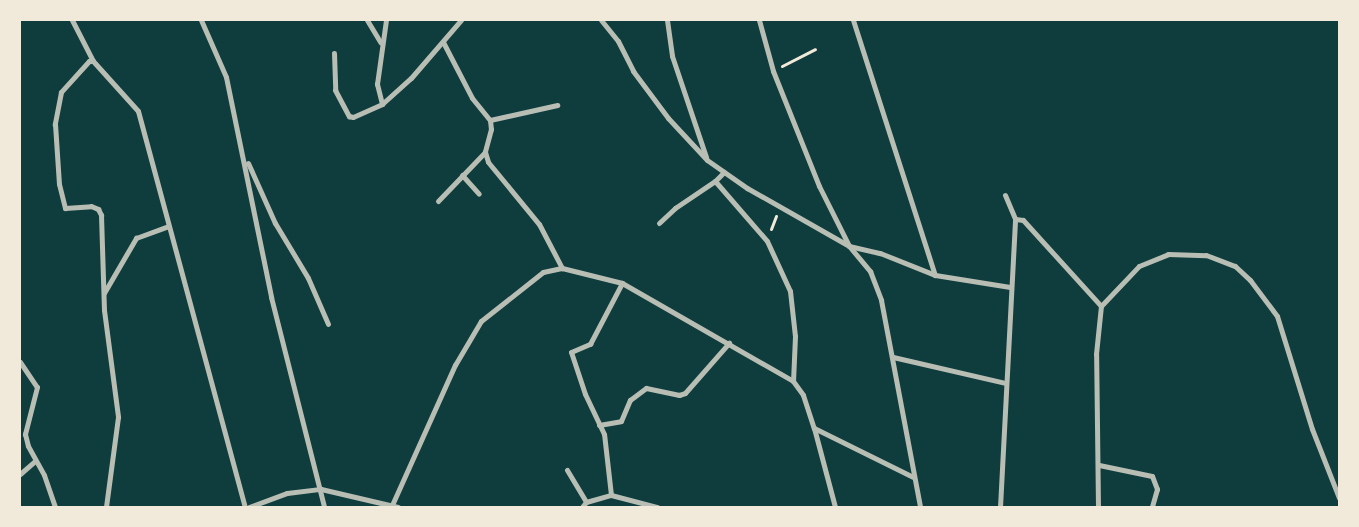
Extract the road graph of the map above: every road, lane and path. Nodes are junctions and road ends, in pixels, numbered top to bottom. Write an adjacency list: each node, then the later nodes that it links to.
1 (72, 20): 14 (street)
2 (201, 20): 20 (street)
3 (367, 20): 10 (street)
4 (386, 20): 10 (street)
5 (461, 20): 11 (street)
6 (601, 20): 21 (street)
7 (667, 20): 21 (street)
8 (759, 20): 15 (street)
9 (853, 20): 35 (street)
10 (380, 42): 16 (street)
11 (444, 42): 16 (street); 18 (street)
12 (815, 49): 15 (path)
13 (334, 54): 16 (street)
14 (93, 61): 31 (street); 38 (street)
15 (773, 72): 33 (street)
16 (382, 104)
17 (556, 105): 18 (street)
18 (490, 120): 19 (street)
19 (485, 152): 23 (street); 34 (street)
20 (244, 153): 40 (street); 55 (street)
21 (707, 160): 22 (street)
22 (724, 172): 24 (street); 28 (street)
23 (462, 175): 25 (street); 27 (street)
24 (715, 182): 30 (street); 32 (street)
25 (479, 194)
26 (1005, 195): 29 (street)
27 (438, 201)
28 (780, 206): 32 (path); 33 (street)
29 (1015, 219): 37 (street); 39 (street)
30 (660, 223)
31 (167, 227): 38 (street); 62 (street)
32 (767, 241): 44 (street)
33 (849, 246): 35 (street); 42 (street)
34 (562, 268): 36 (street); 59 (street)
35 (935, 275): 37 (street)
36 (622, 283): 41 (street); 46 (street)
37 (1010, 288): 45 (street)
38 (103, 294): 61 (street)
39 (1101, 306): 51 (street); 57 (street)
40 (328, 324)
41 (729, 344): 44 (street); 46 (street)
42 (893, 357): 45 (street); 54 (street)
43 (20, 362): 49 (street)
44 (794, 381): 48 (street)
45 (1006, 383): 69 (street)
46 (599, 425): 56 (street)
47 (20, 428): 49 (street)
48 (814, 428): 54 (street); 67 (street)
49 (25, 434): 50 (street)
50 (35, 461): 53 (street); 60 (street)
51 (1099, 465): 70 (street); 71 (street)
52 (567, 470): 58 (street)
53 (20, 474)
54 (913, 477): 68 (street)
55 (321, 489): 59 (street); 63 (street); 64 (street)
56 (611, 495): 58 (street); 66 (street)
57 (1339, 498)
58 (586, 502): 65 (street)
59 (395, 506)
60 (54, 507)
61 (106, 507)
62 (245, 507)
63 (249, 507)
64 (324, 507)
65 (582, 507)
66 (657, 507)
67 (835, 507)
68 (920, 507)
69 (1000, 507)
70 (1098, 507)
71 (1152, 507)

